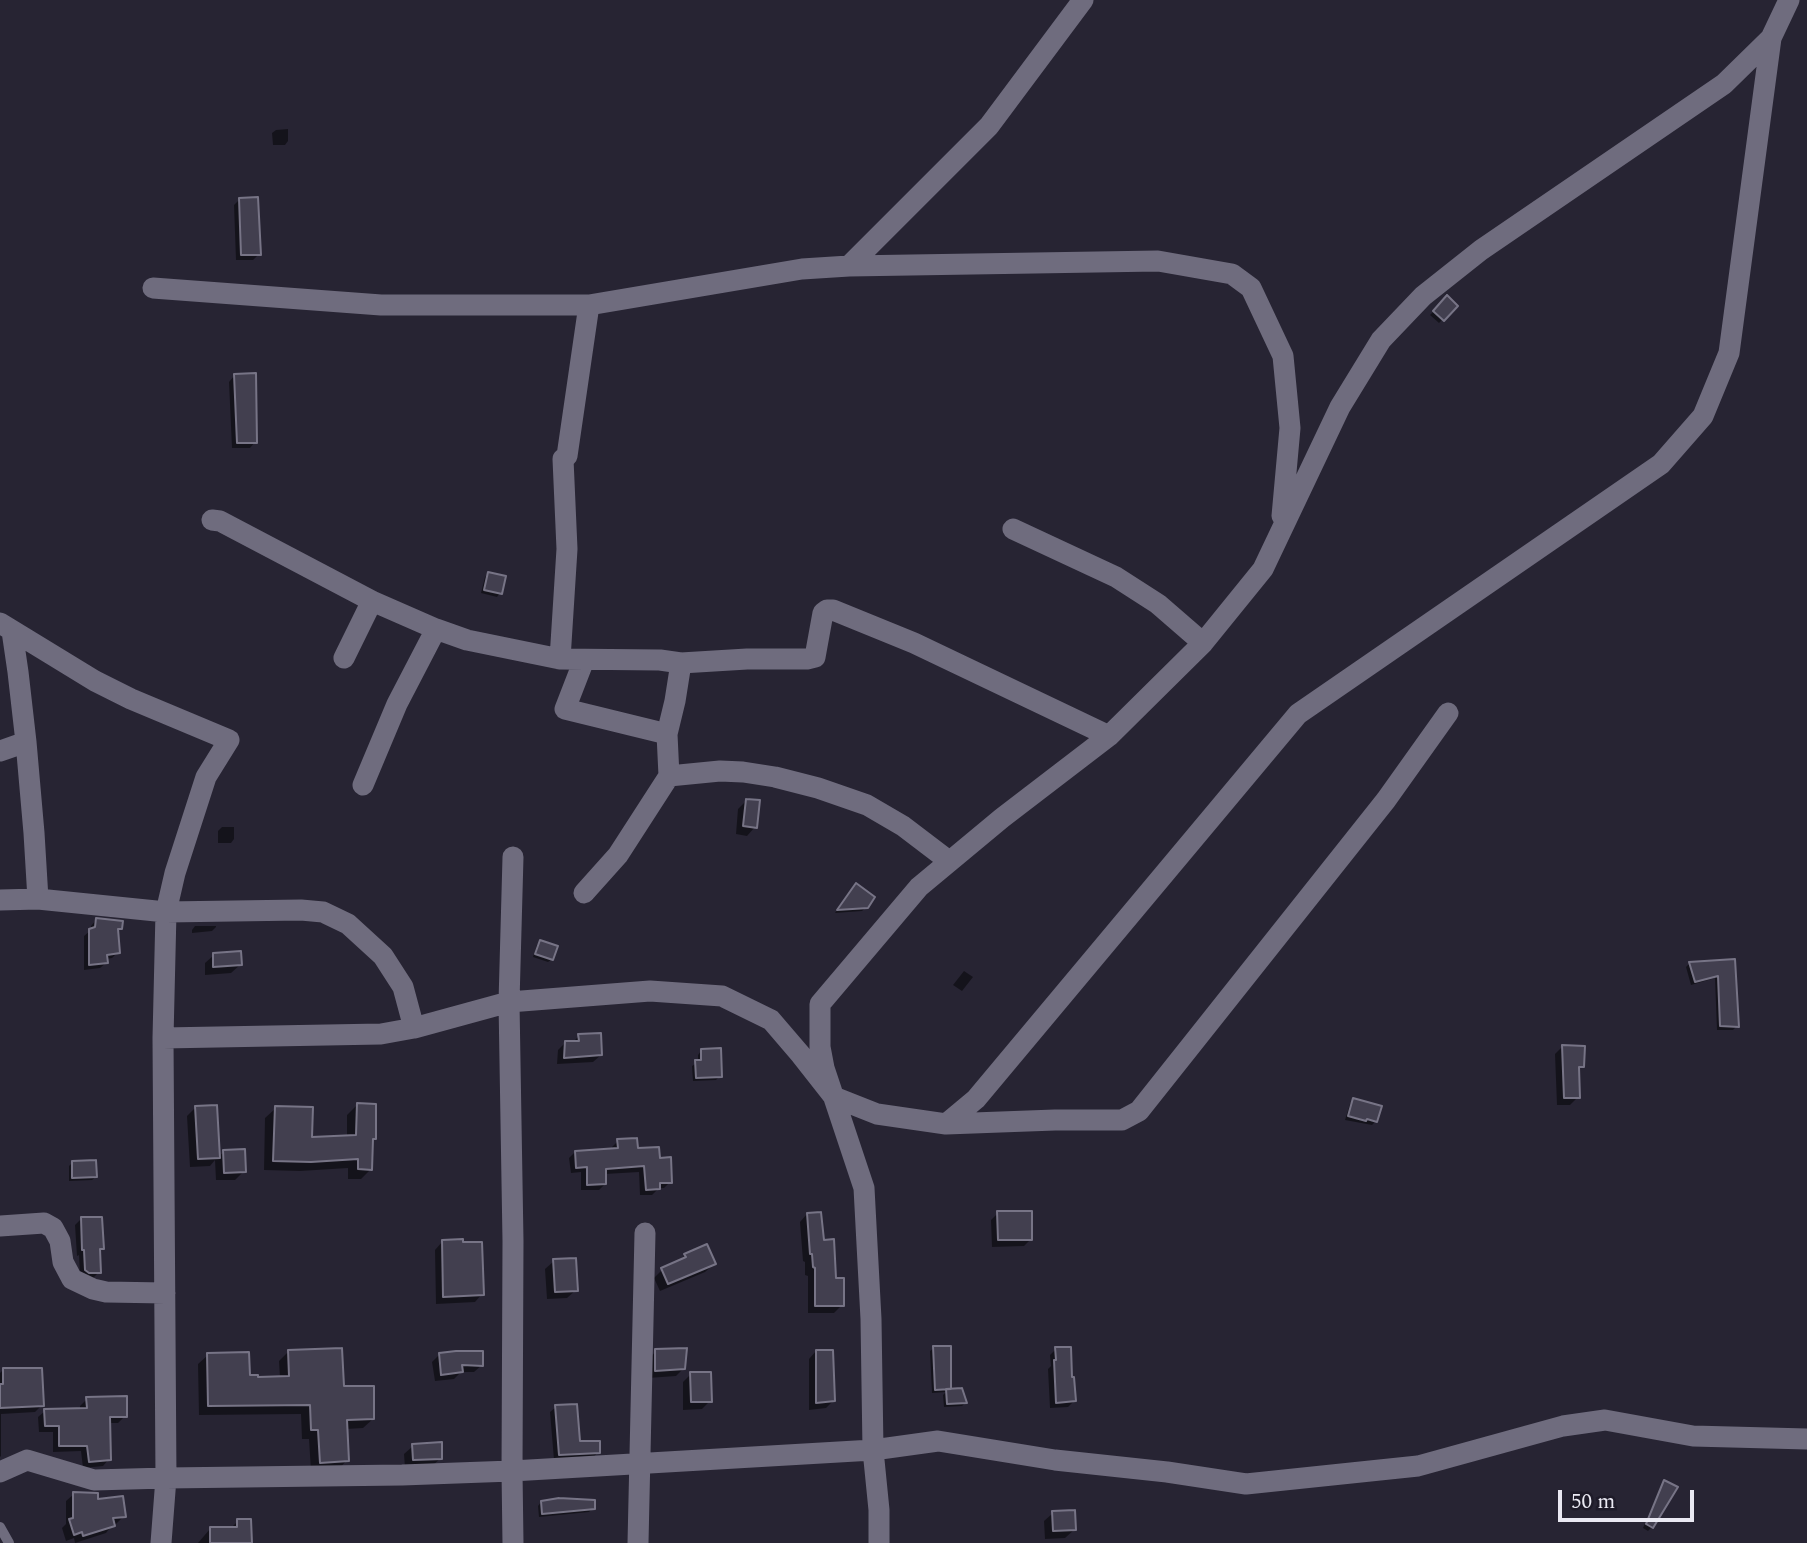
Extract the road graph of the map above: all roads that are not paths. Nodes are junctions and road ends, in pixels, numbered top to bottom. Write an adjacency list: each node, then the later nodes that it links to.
1 (1083, 0): 4 (street)
2 (1789, 0): 3 (street)
3 (1771, 38): 9 (street); 35 (street)
4 (849, 266): 6 (street); 9 (street)
5 (153, 288): 6 (street)
6 (589, 305): 15 (street)
7 (212, 520): 10 (street)
8 (1013, 528): 13 (street)
9 (1263, 569): 13 (street)
10 (372, 601): 12 (street); 14 (street)
11 (6, 627): 21 (street); 30 (street)
12 (436, 629): 15 (street); 24 (street)
13 (1203, 643): 20 (street)
14 (344, 659)
15 (559, 659): 16 (street)
16 (584, 660): 17 (street); 19 (street)
17 (681, 663): 19 (street); 20 (street)
18 (1448, 713): 35 (street)
19 (667, 734): 23 (street)
20 (1109, 736): 26 (street)
21 (26, 742): 22 (street); 28 (street)
22 (0, 751)
23 (669, 776): 26 (street); 27 (street)
24 (363, 785)
25 (513, 857): 31 (street)
26 (949, 861): 34 (street)
27 (584, 892)
28 (38, 899): 29 (street); 30 (street)
29 (0, 900)
30 (166, 912): 32 (street); 33 (street)
31 (509, 1002): 32 (street); 34 (street); 42 (street)
32 (414, 1028): 33 (street)
33 (163, 1038): 38 (street)
34 (834, 1097): 35 (street); 40 (street)
35 (946, 1124)
36 (0, 1226): 38 (street)
37 (645, 1233): 41 (street)
38 (165, 1293): 44 (street)
39 (1807, 1439): 40 (street)
40 (873, 1450): 41 (street); 50 (street)
41 (640, 1463): 42 (street); 49 (street)
42 (512, 1471): 44 (street); 48 (street)
43 (0, 1472): 44 (street)
44 (166, 1478): 47 (street)
45 (0, 1527): 46 (lane)
46 (9, 1543)
47 (161, 1543)
48 (513, 1543)
49 (638, 1543)
50 (879, 1543)

